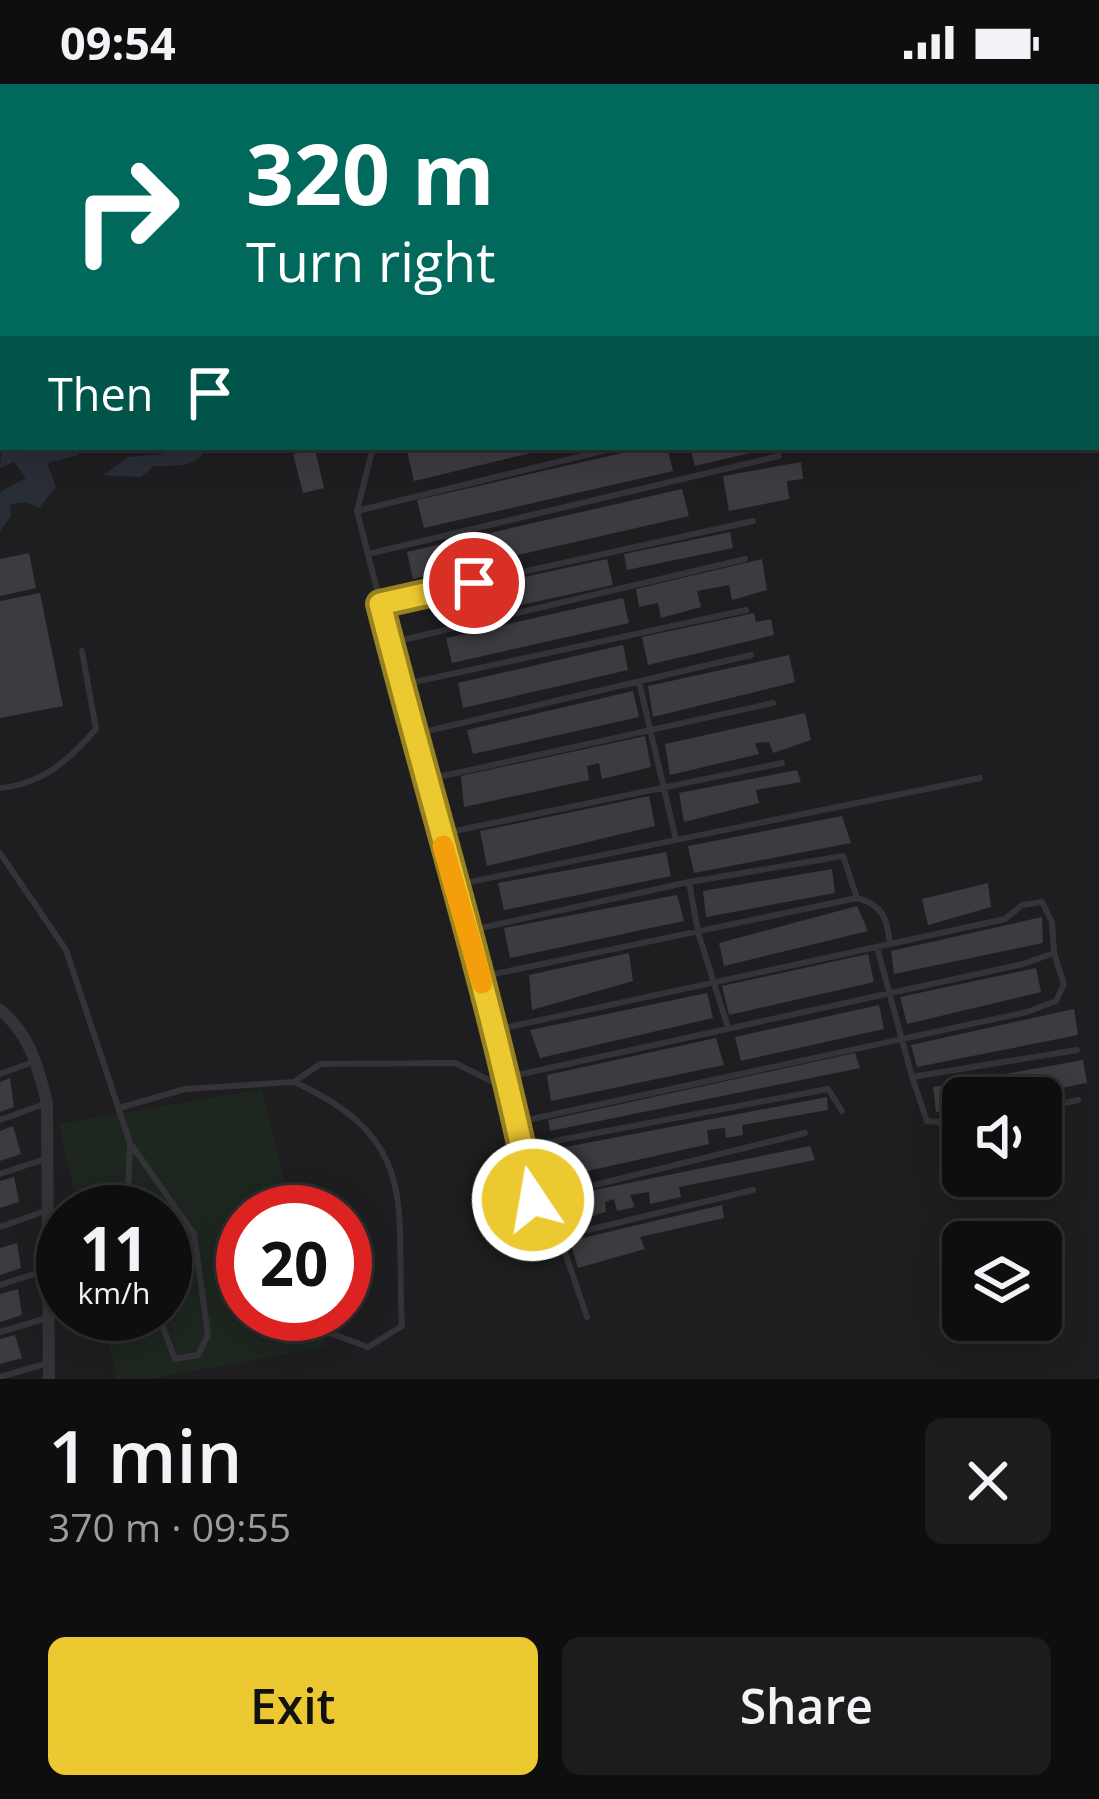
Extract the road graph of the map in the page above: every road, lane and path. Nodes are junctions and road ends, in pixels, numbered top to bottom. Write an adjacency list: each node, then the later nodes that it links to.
1 (373, 450): 4 (lane)
2 (607, 450): 4 (lane)
3 (778, 456): 6 (lane)
4 (357, 511): 6 (lane)
5 (753, 520): 8 (lane)
6 (368, 554): 8 (lane)
7 (745, 559): 10 (lane)
8 (380, 604): 10 (lane)
9 (746, 610): 14 (lane)
10 (390, 643): 14 (lane)
11 (82, 651): 21 (lane)
12 (751, 655): 13 (lane)
13 (639, 682): 16 (lane); 17 (lane)
14 (401, 685): 17 (lane)
15 (773, 703): 16 (lane)
16 (651, 730): 20 (lane); 22 (lane)
17 (414, 734): 20 (lane)
18 (782, 763): 22 (lane)
19 (980, 778): 24 (lane)
20 (425, 779): 23 (lane)
21 (0, 788)
22 (663, 788): 23 (lane); 24 (lane)
23 (440, 834): 27 (lane)
24 (676, 840): 27 (lane)
25 (0, 853): 53 (lane)
26 (689, 882): 28 (lane); 29 (lane); 30 (lane)
27 (454, 885): 29 (lane)
28 (857, 898): 30 (lane); 31 (lane)
29 (467, 931): 34 (lane)
30 (698, 932): 34 (lane); 35 (lane)
31 (890, 944): 32 (lane); 33 (lane)
32 (877, 947): 35 (lane); 36 (lane)
33 (1054, 952): 36 (lane); 42 (lane)
34 (480, 976): 41 (lane)
35 (714, 982): 40 (lane); 41 (lane)
36 (886, 994): 40 (lane); 42 (lane)
37 (0, 1010): 38 (street)
38 (16, 1023): 39 (lane); 44 (street)
39 (0, 1028)
40 (728, 1028): 46 (lane)
41 (495, 1030): 46 (lane)
42 (901, 1040): 47 (lane); 56 (lane)
43 (1077, 1050): 47 (lane)
44 (37, 1061): 45 (lane); 51 (street)
45 (0, 1074)
46 (508, 1077): 49 (lane)
47 (912, 1077): 57 (lane)
48 (294, 1082): 49 (lane); 53 (lane); 79 (lane)
49 (513, 1098): 56 (lane)
50 (1078, 1100): 52 (lane)
51 (47, 1103): 55 (lane); 61 (street)
52 (1062, 1103)
53 (118, 1108): 59 (lane)
54 (842, 1111): 60 (lane)
55 (0, 1120)
56 (518, 1122): 60 (lane)
57 (942, 1122)
58 (805, 1133): 67 (lane)
59 (130, 1142): 64 (lane); 65 (lane)
60 (523, 1147): 67 (lane)
61 (47, 1158): 62 (lane); 63 (street)
62 (0, 1174)
63 (48, 1185)
64 (128, 1185)
65 (160, 1185)
66 (753, 1190): 71 (lane)
67 (533, 1200): 71 (lane)
68 (36, 1214): 69 (lane)
69 (0, 1226)
70 (192, 1231): 78 (lane)
71 (559, 1237): 74 (lane)
72 (36, 1274): 73 (lane)
73 (0, 1286)
74 (587, 1317)
75 (36, 1321): 76 (lane)
76 (0, 1332)
77 (48, 1341): 80 (street)
78 (168, 1341)
79 (352, 1341)
80 (48, 1363): 81 (lane); 82 (street)
81 (0, 1377)
82 (49, 1379)

